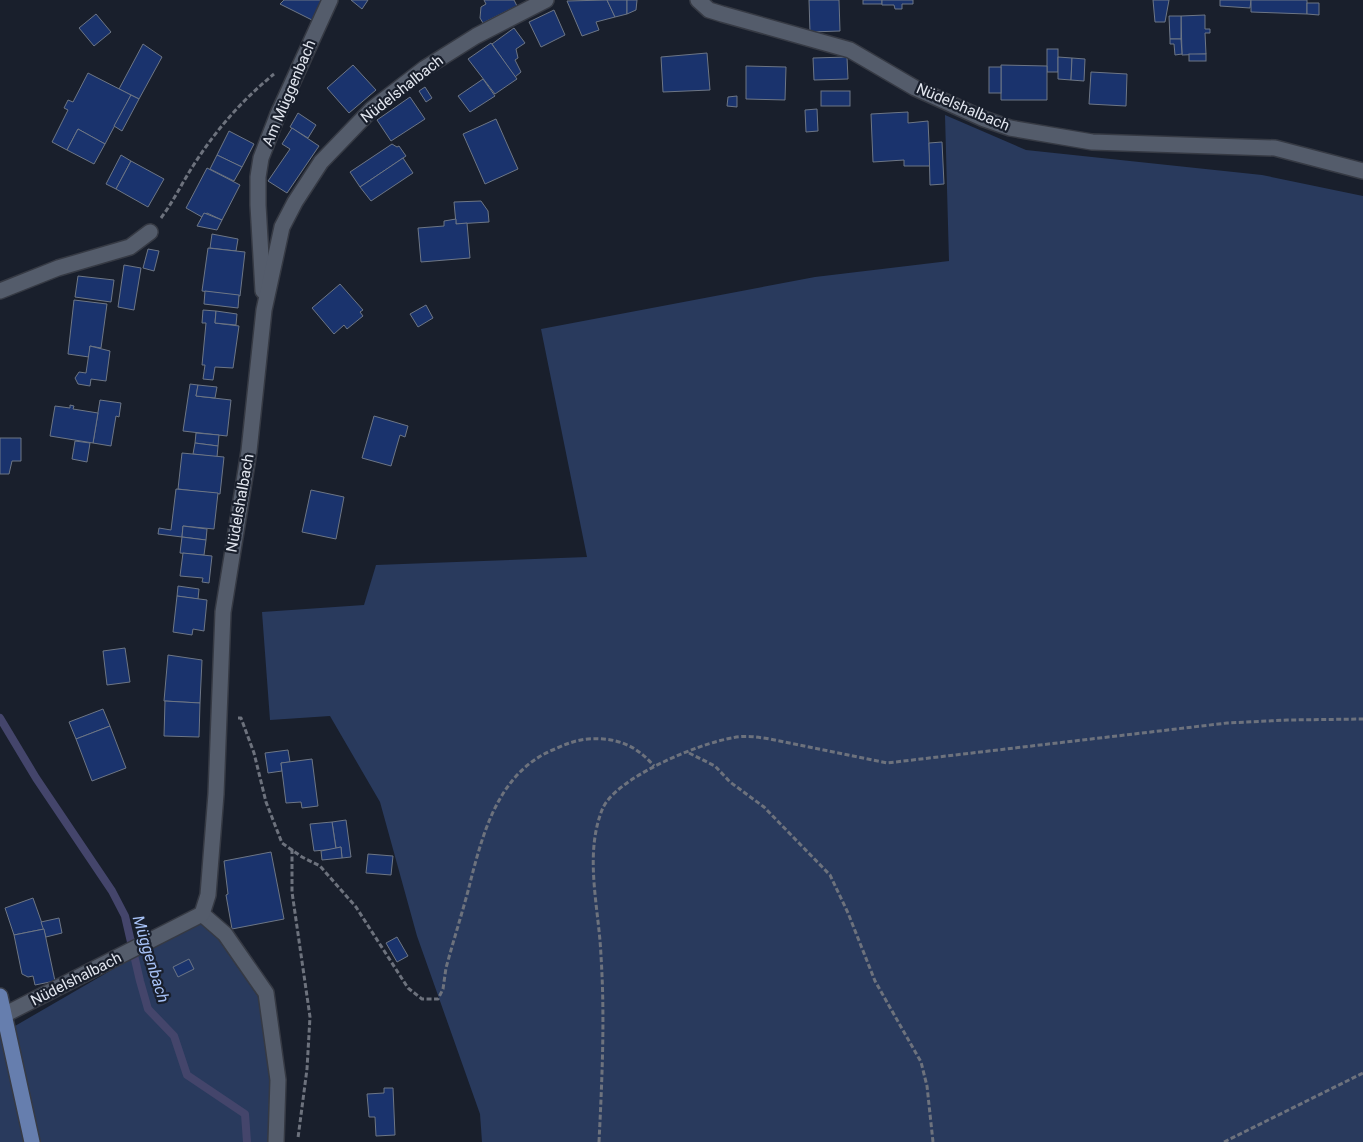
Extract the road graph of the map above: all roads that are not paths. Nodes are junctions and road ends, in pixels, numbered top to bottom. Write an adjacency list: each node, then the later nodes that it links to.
1 (330, 0): 7 (street, Am Müggenbach)
2 (546, 0): 7 (street, Nüdelshalbach)
3 (698, 0): 4 (street, Nüdelshalbach)
4 (1363, 171)
5 (150, 232): 6 (street)
6 (0, 290)
7 (264, 310): 8 (street, Nüdelshalbach)
8 (202, 914): 10 (street, Nüdelshalbach); 12 (street)
9 (0, 996): 10 (main road)
10 (4, 1015): 11 (main road)
11 (32, 1142)
12 (276, 1142)

